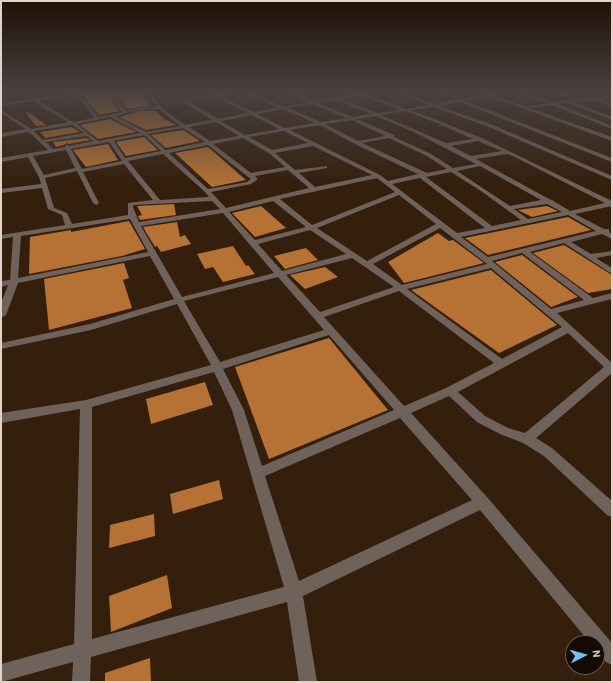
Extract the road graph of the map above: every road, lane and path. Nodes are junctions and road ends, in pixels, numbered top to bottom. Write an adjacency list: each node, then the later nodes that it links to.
1 (21, 124): 21 (street)
2 (66, 124): 21 (street)
3 (72, 124): 24 (street)
4 (126, 124): 23 (street)
5 (182, 124): 18 (street)
6 (196, 124): 18 (street)
7 (224, 124): 26 (street)
8 (271, 124): 19 (street)
9 (314, 124): 19 (street)
10 (321, 124): 34 (street)
11 (364, 124): 27 (street)
12 (396, 124): 36 (street)
13 (441, 124): 29 (street)
14 (485, 124): 54 (street)
15 (521, 124): 45 (street)
16 (570, 124): 22 (street)
17 (600, 124): 20 (street)
18 (185, 126): 23 (street); 33 (street)
19 (282, 129): 26 (street); 35 (street)
20 (612, 129): 22 (street)
21 (30, 130): 25 (street); 31 (street)
22 (591, 132): 30 (street)
23 (144, 133): 28 (street); 39 (street)
24 (88, 134): 31 (street); 32 (street)
25 (1, 135)
26 (245, 136): 33 (street); 40 (street)
27 (392, 136): 34 (street); 53 (street)
28 (110, 139): 32 (street); 46 (street)
29 (480, 139): 36 (street); 41 (street)
30 (612, 139)
31 (44, 141): 38 (street)
32 (96, 141): 37 (street)
33 (209, 143): 39 (street); 55 (street)
34 (357, 143): 56 (street)
35 (314, 144): 40 (street); 57 (street)
36 (445, 145): 44 (street)
37 (67, 146): 38 (street); 51 (street)
38 (51, 150): 42 (street)
39 (166, 151): 46 (street); 65 (street)
40 (271, 152): 52 (street)
41 (508, 152): 44 (street); 70 (street)
42 (30, 157): 43 (street); 48 (street); 58 (street)
43 (3, 158)
44 (470, 158): 47 (street)
45 (612, 160)
46 (125, 161): 51 (street); 68 (street)
47 (482, 164): 53 (street); 67 (street)
48 (1, 166)
49 (325, 167): 52 (street)
50 (606, 168): 54 (street)
51 (80, 170): 58 (street); 69 (street)
52 (292, 170): 55 (street); 62 (street)
53 (454, 170): 56 (street); 71 (street)
54 (594, 170): 59 (street)
55 (249, 175): 65 (street)
56 (423, 175): 60 (street); 79 (street)
57 (378, 176): 60 (street); 62 (street)
58 (42, 177): 61 (street)
59 (612, 178)
60 (386, 183): 64 (street)
61 (44, 186): 63 (street); 77 (street)
62 (314, 189): 66 (street)
63 (1, 191)
64 (399, 193): 76 (street); 78 (street)
65 (210, 195): 68 (street); 72 (street)
66 (274, 198): 72 (street); 78 (street)
67 (550, 201): 71 (street); 73 (street)
68 (158, 202): 74 (street)
69 (96, 203)
70 (612, 204): 73 (street)
71 (509, 208): 75 (street)
72 (223, 211): 74 (street); 87 (street)
73 (571, 213): 75 (street); 81 (street)
74 (134, 221): 77 (street); 89 (street)
75 (528, 222): 79 (street)
76 (440, 225): 83 (street); 94 (street)
77 (69, 226): 82 (street)
78 (311, 228): 87 (street); 91 (street)
79 (491, 229): 83 (street)
80 (612, 229): 81 (street)
81 (603, 231): 85 (street); 86 (street)
82 (17, 234): 84 (street); 97 (street)
83 (455, 236): 93 (street)
84 (1, 237)
85 (612, 237)
86 (565, 241): 88 (street); 92 (street)
87 (252, 243): 96 (street)
88 (523, 250): 93 (street); 102 (street)
89 (152, 253): 97 (street); 101 (street)
90 (612, 253): 92 (street)
91 (353, 255): 94 (street); 96 (street)
92 (590, 257): 95 (street)
93 (489, 262): 99 (street); 103 (street)
94 (367, 264): 99 (street)
95 (612, 272)
96 (280, 274): 101 (street); 105 (street)
97 (14, 282): 98 (street); 104 (street)
98 (1, 284)
99 (400, 288): 105 (street); 109 (street)
100 (612, 296): 102 (street)
101 (179, 300): 108 (street); 110 (street)
102 (591, 301): 103 (street)
103 (549, 312): 106 (street)
104 (1, 315)
105 (318, 316): 107 (street)
106 (569, 328): 109 (street); 111 (street)
107 (330, 331): 110 (street); 114 (street)
108 (1, 346)
109 (501, 363): 112 (street)
110 (217, 366): 113 (street); 117 (street)
111 (611, 369): 116 (street)
112 (450, 391): 114 (street); 116 (street)
113 (86, 404): 115 (street); 121 (street)
114 (402, 411): 117 (street); 118 (street)
115 (1, 418)
116 (527, 439): 119 (street)
117 (259, 473): 120 (street)
118 (482, 502): 120 (street); 122 (street)
119 (612, 510)
120 (294, 592): 121 (street); 125 (street)
121 (83, 650): 123 (street); 124 (street)
122 (612, 656)
123 (1, 673)
124 (81, 682)
125 (308, 682)

